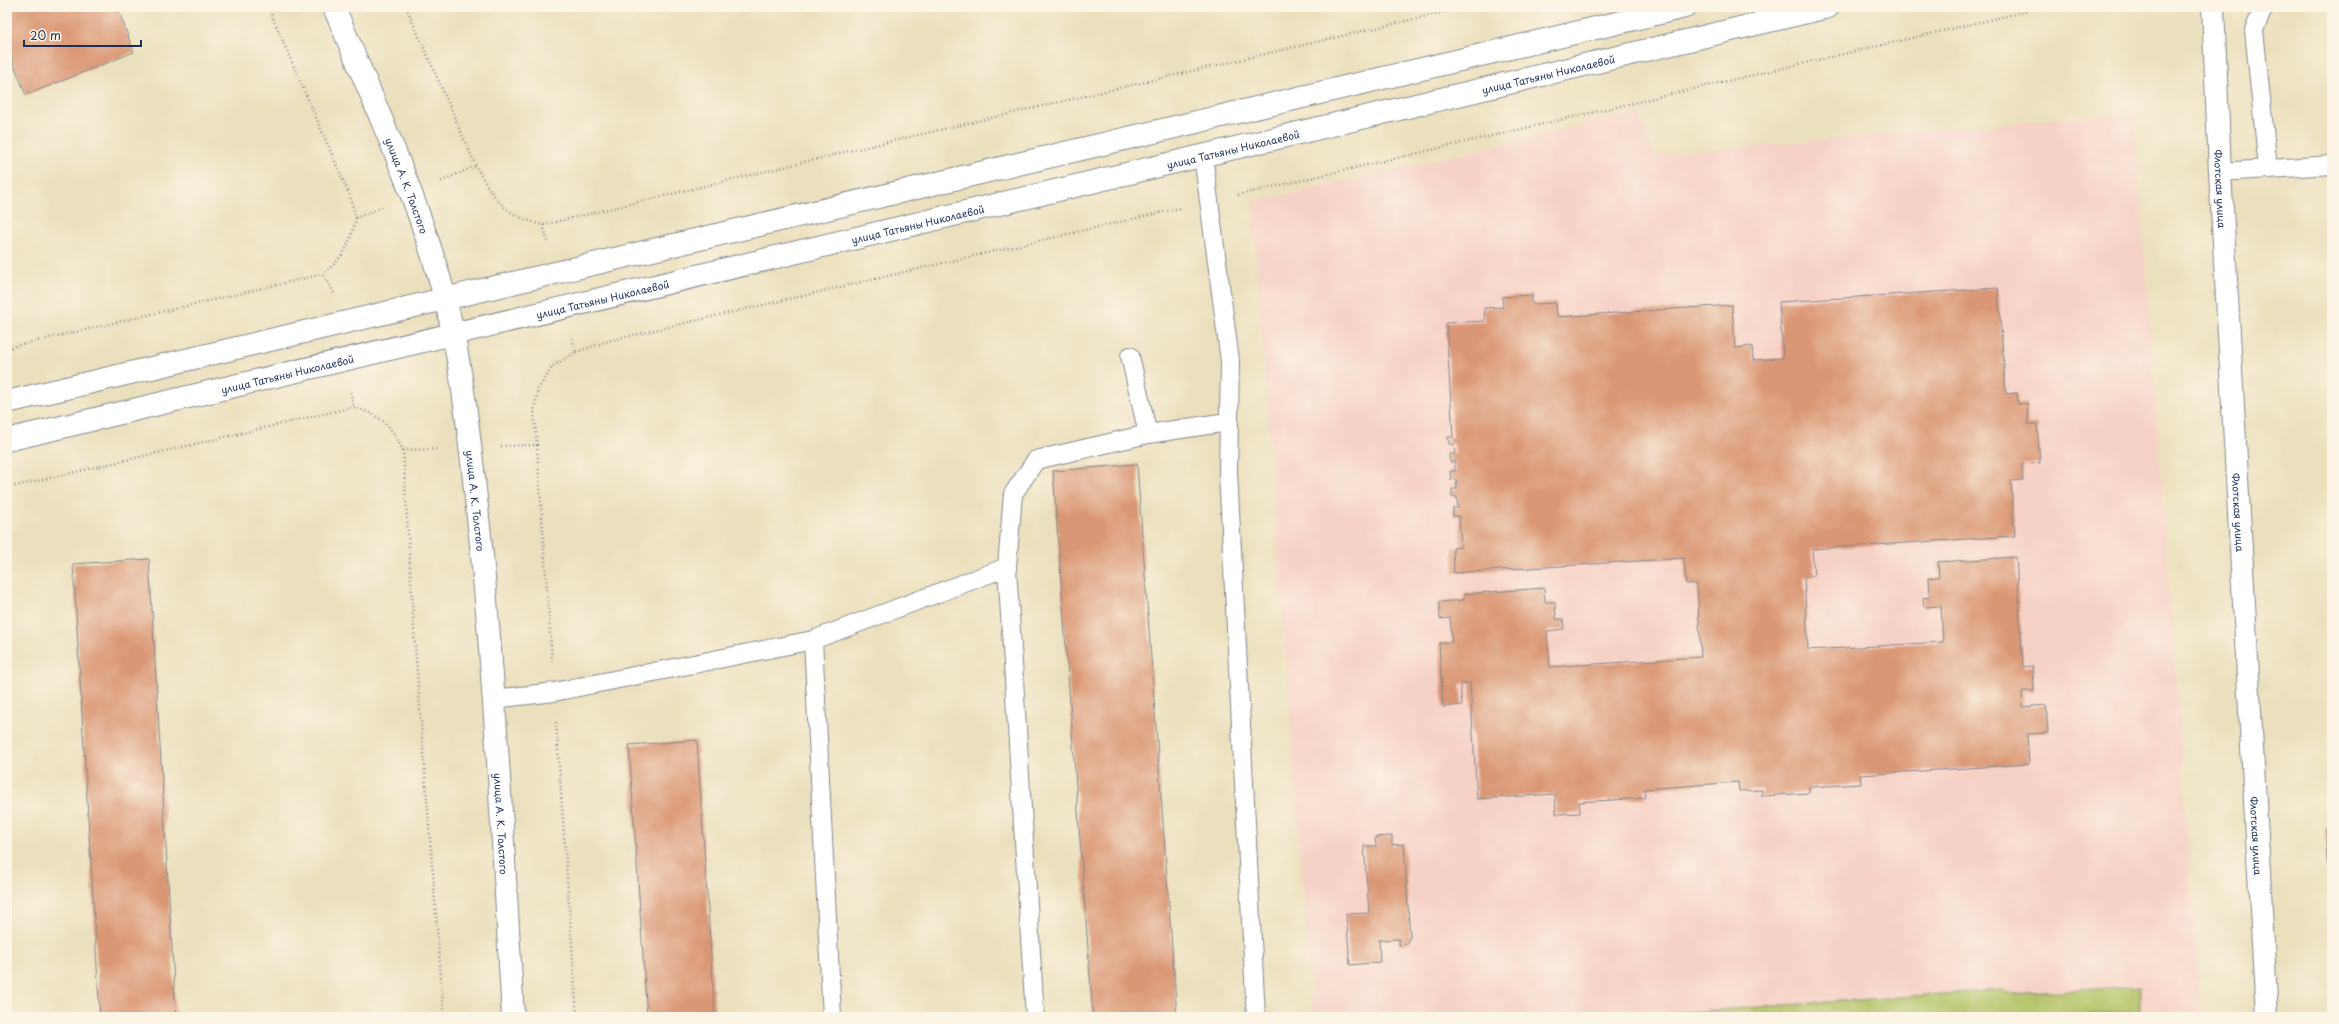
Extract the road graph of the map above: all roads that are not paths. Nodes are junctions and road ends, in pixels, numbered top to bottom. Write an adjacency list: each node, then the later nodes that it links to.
1 (334, 7): 10 (street, улица А. К. Толстого)
2 (1685, 7): 10 (street)
3 (1828, 7): 6 (street, улица Татьяны Николаевой)
4 (2213, 7): 9 (street, Флотская улица)
5 (2264, 7): 8 (lane)
6 (1204, 155): 11 (street, улица Татьяны Николаевой); 14 (lane)
7 (2332, 165): 8 (lane)
8 (2268, 169): 9 (lane)
9 (2220, 172): 24 (street, Флотская улица)
10 (445, 299): 11 (street, улица А. К. Толстого); 13 (street)
11 (452, 334): 16 (street, улица Татьяны Николаевой); 19 (street, улица А. К. Толстого)
12 (1130, 356): 15 (lane)
13 (7, 402)
14 (1227, 422): 15 (lane); 23 (lane)
15 (1148, 434): 17 (lane)
16 (7, 440)
17 (1007, 567): 18 (lane); 22 (lane)
18 (813, 640): 19 (lane); 21 (lane)
19 (494, 699): 20 (street, улица А. К. Толстого)
20 (513, 1017)
21 (832, 1017)
22 (1035, 1017)
23 (1256, 1017)
24 (2267, 1017)

